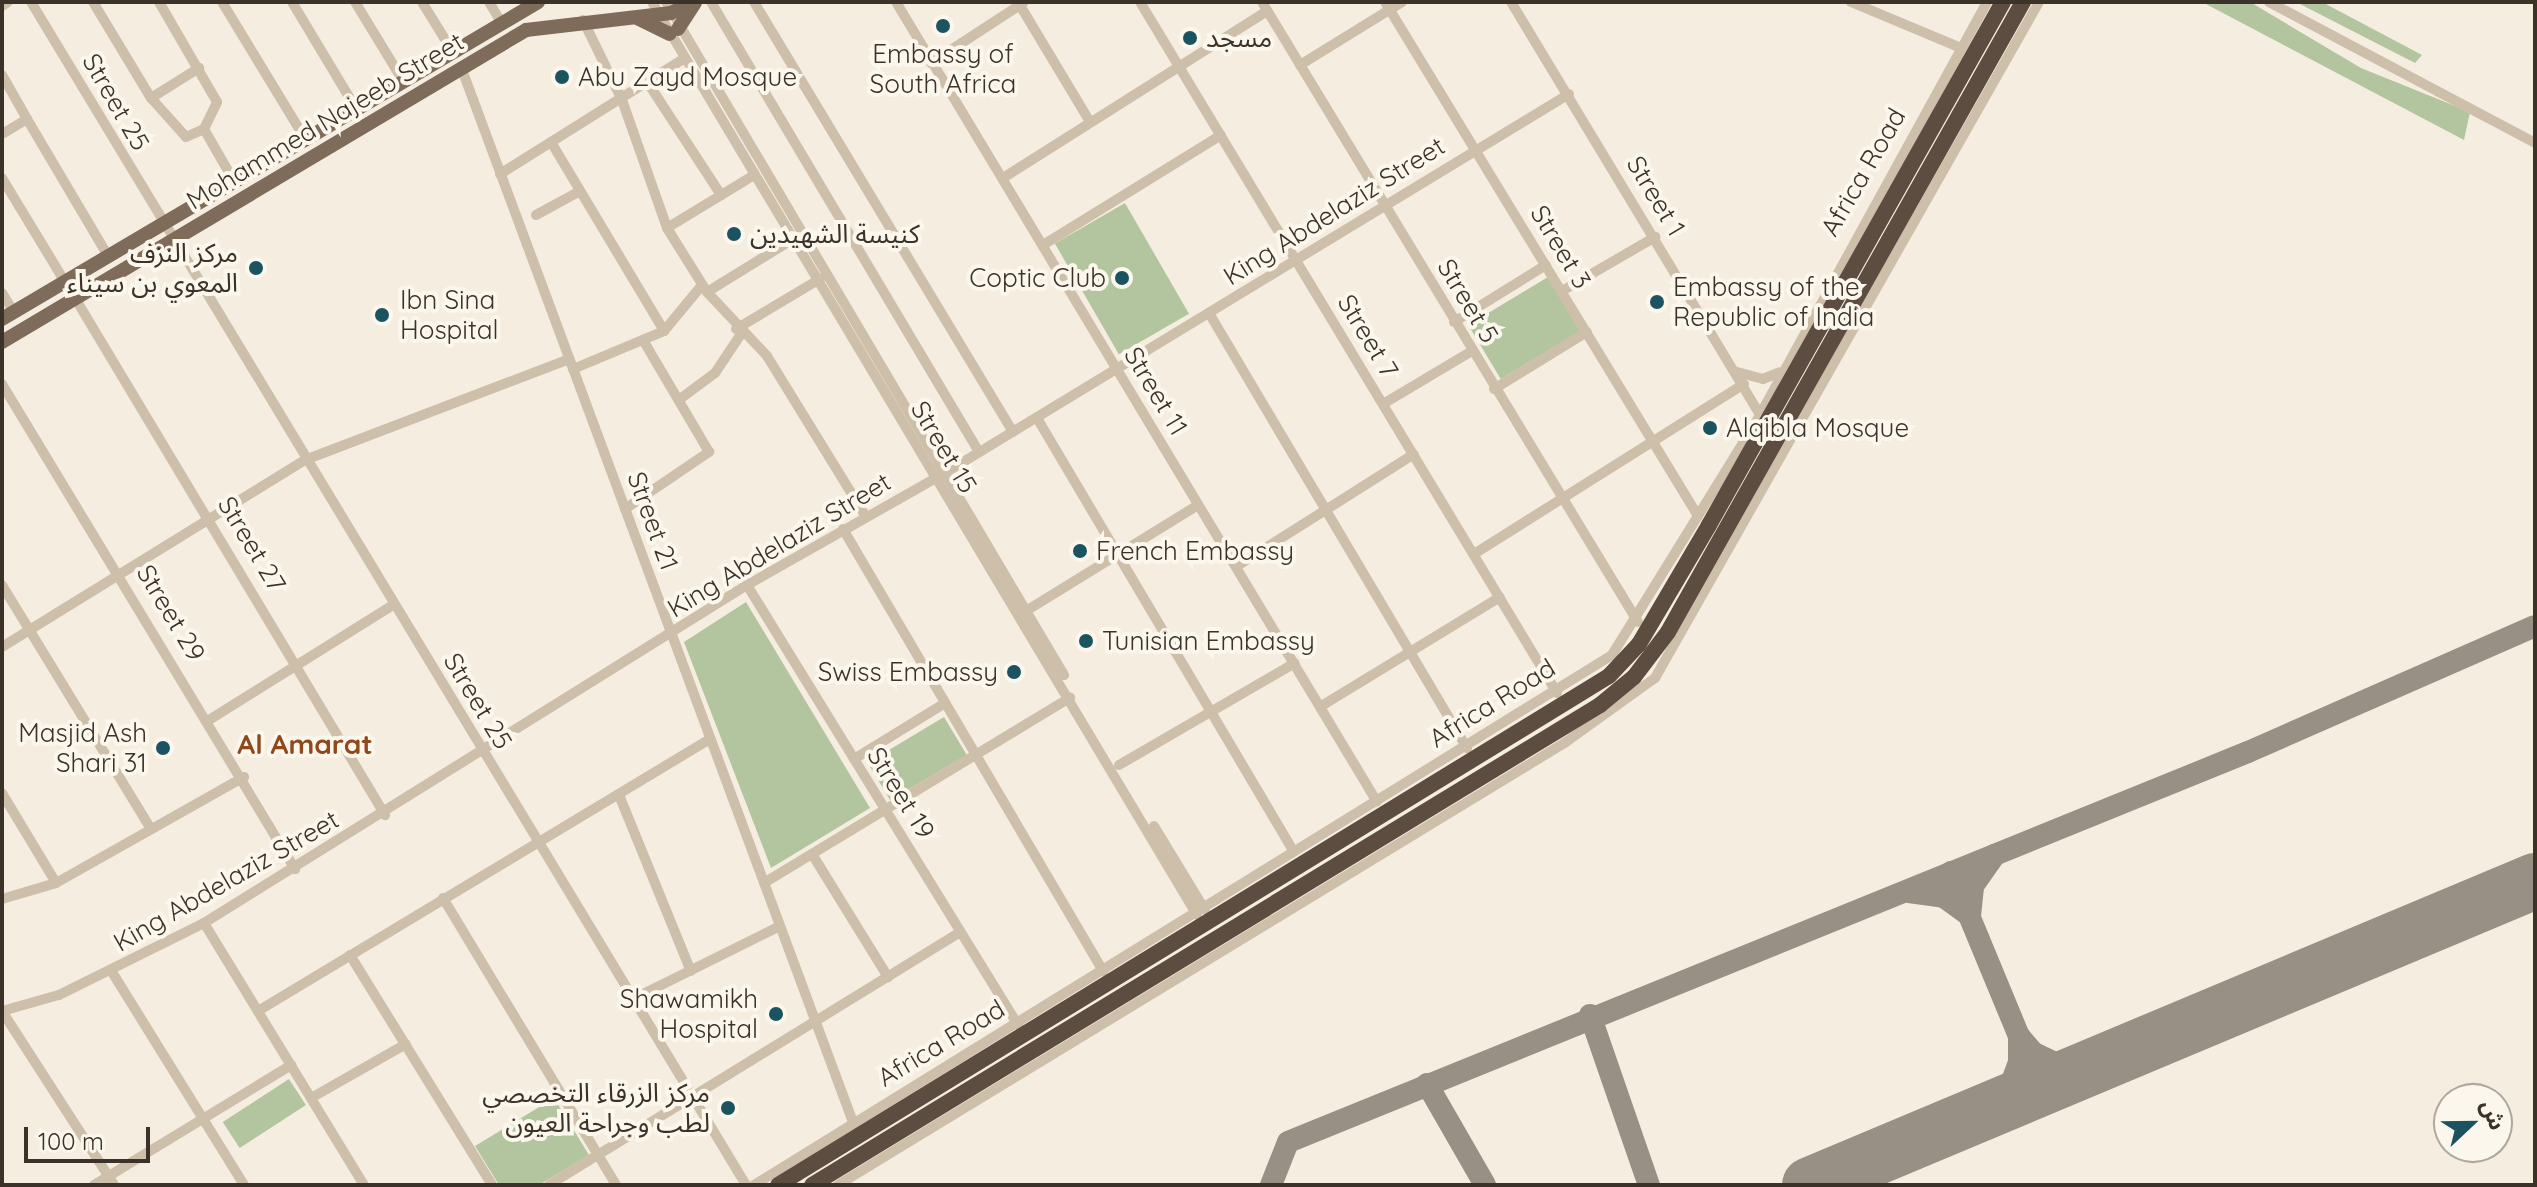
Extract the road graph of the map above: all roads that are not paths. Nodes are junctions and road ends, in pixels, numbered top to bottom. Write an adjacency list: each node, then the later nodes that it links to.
1 (8, 2): 25 (street)
2 (31, 2): 66 (street, Street 25)
3 (93, 2): 45 (street)
4 (159, 2): 40 (street)
5 (222, 2): 53 (street)
6 (292, 2): 47 (street)
7 (355, 2): 42 (street)
8 (422, 2): 34 (street)
9 (489, 2): 31 (street)
10 (538, 2): 31 (main road, Mohammed Najeeb Street)
11 (695, 2): 28 (main road, Mohammed Najeeb Street); 32 (main road)
12 (711, 2): 104 (street)
13 (754, 2): 102 (street)
14 (896, 2): 36 (street, Street 11)
15 (1140, 2): 39 (street, Street 7)
16 (1402, 2): 27 (street)
17 (1511, 2): 44 (street, Street 1)
18 (1851, 2): 33 (street)
19 (1987, 2): 33 (street, Africa Road)
20 (2003, 2): 160 (highway, Africa Road)
21 (2023, 2): 130 (highway, Africa Road)
22 (2039, 2): 130 (street, Africa Road)
23 (2269, 2): 55 (street)
24 (1021, 3): 36 (street); 49 (street)
25 (2, 6)
26 (1265, 6): 37 (street, Street 5); 39 (street)
27 (1388, 6): 37 (street); 56 (street, Street 3)
28 (661, 8): 29 (main road, Mohammed Najeeb Street); 32 (street, Street 15)
29 (618, 15): 30 (main road, Mohammed Najeeb Street); 32 (main road)
30 (582, 18): 38 (main road, Mohammed Najeeb Street); 46 (street)
31 (500, 20): 34 (main road, Mohammed Najeeb Street)
32 (674, 32): 35 (street, Street 15); 59 (street, Street 15)
33 (1961, 48): 94 (street, Africa Road)
34 (451, 49): 42 (main road, Mohammed Najeeb Street)
35 (683, 59): 43 (street); 59 (street, Street 15)
36 (931, 63): 60 (street, Street 11)
37 (1300, 65): 64 (street, Street 5)
38 (461, 67): 57 (street, Street 21); 70 (main road, Mohammed Najeeb Street)
39 (1180, 67): 49 (street); 52 (street, Street 7)
40 (199, 68): 45 (street); 50 (street)
41 (2, 75): 48 (street)
42 (402, 79): 47 (main road, Mohammed Najeeb Street)
43 (648, 83): 46 (street); 63 (street)
44 (1569, 94): 56 (street, King Abdelaziz Street); 68 (street, Street 1)
45 (151, 98): 50 (street)
46 (622, 100): 54 (street); 67 (street)
47 (355, 107): 53 (main road, Mohammed Najeeb Street)
48 (27, 119): 51 (street); 72 (street)
49 (1090, 122): 60 (street)
50 (204, 129): 61 (street)
51 (2, 134)
52 (1221, 135): 71 (street); 73 (street, Street 7)
53 (304, 137): 61 (main road, Mohammed Najeeb Street)
54 (551, 142): 57 (street); 62 (street)
55 (2535, 143)
56 (1476, 149): 64 (street, King Abdelaziz Street); 74 (street, Street 3)
57 (500, 174): 91 (street, Street 21)
58 (2, 178): 77 (street)
59 (760, 178): 63 (street); 69 (street, Street 15); 75 (street, Street 15)
60 (1003, 178): 71 (street, Street 11)
61 (235, 183): 66 (main road, Mohammed Najeeb Street)
62 (580, 191): 65 (street); 85 (street)
63 (721, 195): 67 (street)
64 (1384, 204): 73 (street, King Abdelaziz Street); 84 (street, Street 5)
65 (536, 215)
66 (162, 224): 70 (street, Street 25); 72 (main road, Mohammed Najeeb Street)
67 (667, 228): 78 (street)
68 (1655, 237): 79 (street); 93 (street, Street 1)
69 (793, 239): 76 (street, Street 15); 78 (street)
70 (172, 241): 81 (main road, Mohammed Najeeb Street); 106 (street, Street 25)
71 (1043, 245): 92 (street, Street 11)
72 (108, 256): 77 (main road, Mohammed Najeeb Street)
73 (1297, 260): 82 (street, King Abdelaziz Street); 99 (street, Street 7)
74 (1546, 265): 79 (street, Street 3); 84 (street)
75 (829, 274): 76 (street); 107 (street, Street 15)
76 (817, 280): 86 (street); 107 (street, Street 15)
77 (65, 282): 83 (main road, Mohammed Najeeb Street)
78 (704, 288): 85 (street); 86 (street)
79 (1562, 291): 87 (street, Street 3)
80 (2, 293): 83 (street)
81 (75, 298): 89 (main road, Mohammed Najeeb Street); 114 (street, Street 27)
82 (1209, 313): 92 (street, King Abdelaziz Street); 111 (street)
83 (8, 316)
84 (1454, 322): 90 (street, Street 5)
85 (664, 331): 88 (street)
86 (738, 332): 98 (street); 113 (street)
87 (1587, 332): 97 (street); 103 (street, Street 3)
88 (643, 340): 91 (street); 98 (street)
89 (2, 342)
90 (1472, 351): 97 (street, Street 5); 99 (street)
91 (571, 364): 106 (street); 110 (street, Street 21)
92 (1117, 367): 101 (street, King Abdelaziz Street); 109 (street, Street 11)
93 (1737, 372): 94 (street); 96 (street, Street 1)
94 (1780, 372): 100 (street, Africa Road)
95 (2, 384): 119 (street, Street 29)
96 (1744, 384): 100 (street, Street 1); 103 (street)
97 (1494, 389): 108 (street, Street 5)
98 (680, 399): 110 (street)
99 (1383, 404): 105 (street, Street 7)
100 (1760, 415): 112 (street, Africa Road)
101 (1037, 418): 102 (street, King Abdelaziz Street); 117 (street)
102 (1013, 432): 104 (street, King Abdelaziz Street)
103 (1653, 443): 108 (street); 112 (street, Street 3)
104 (979, 452): 107 (street, King Abdelaziz Street)
105 (1414, 454): 111 (street); 116 (street, Street 7)
106 (305, 460): 114 (street); 123 (street, Street 25)
107 (941, 476): 113 (street, King Abdelaziz Street); 124 (street, Street 15)
108 (1564, 501): 116 (street); 125 (street, Street 5)
109 (1198, 505): 117 (street); 118 (street, Street 11)
110 (625, 509): 127 (street, Street 21)
111 (1324, 509): 118 (street); 129 (street)
112 (1698, 516): 125 (street, Africa Road)
113 (866, 517): 115 (street, King Abdelaziz Street)
114 (213, 521): 119 (street); 132 (street, Street 27)
115 (843, 529): 121 (street, King Abdelaziz Street); 135 (street)
116 (1474, 554): 122 (street, Street 7)
117 (1117, 555): 124 (street); 137 (street)
118 (1237, 566): 131 (street, Street 11)
119 (122, 575): 126 (street); 138 (street, Street 29)
120 (2, 585): 126 (street)
121 (747, 585): 127 (street, King Abdelaziz Street); 143 (street, Street 19)
122 (1500, 597): 129 (street); 133 (street, Street 7)
123 (393, 605): 132 (street); 141 (street, Street 25)
124 (1023, 613): 134 (street, Street 15); 144 (street, Street 15)
125 (1638, 622): 133 (street, Africa Road)
126 (30, 631): 128 (street); 151 (street)
127 (671, 634): 139 (street, Street 21); 141 (street, King Abdelaziz Street)
128 (2, 647)
129 (1410, 650): 136 (street); 140 (street)
130 (1660, 660): 164 (highway, Africa Road); 196 (street, Africa Road)
131 (1295, 663): 136 (street, Street 11); 137 (street)
132 (298, 665): 138 (street); 150 (street, Street 27)
133 (1557, 693): 140 (street, Africa Road)
134 (1070, 698): 142 (street); 161 (street, Street 15)
135 (945, 703): 142 (street); 143 (street)
136 (1323, 705): 148 (street, Street 11)
137 (1211, 710): 144 (street); 153 (street)
138 (209, 720): 145 (street, Street 29)
139 (710, 739): 147 (street); 157 (street, Street 21)
140 (1467, 748): 148 (street, Africa Road)
141 (484, 753): 150 (street, King Abdelaziz Street); 152 (street, Street 25)
142 (976, 755): 149 (street); 169 (street)
143 (854, 759): 149 (street, Street 19)
144 (1119, 765): 161 (street, Street 15)
145 (244, 777): 151 (street); 155 (street, Street 29)
146 (2, 793): 156 (street)
147 (619, 795): 152 (street); 168 (street)
148 (1377, 802): 153 (street, Africa Road)
149 (885, 810): 154 (street); 165 (street, Street 19)
150 (385, 815): 155 (street, King Abdelaziz Street)
151 (151, 829): 156 (street)
152 (539, 844): 158 (street); 172 (street, Street 25)
153 (1294, 852): 161 (street, Africa Road)
154 (812, 854): 157 (street); 171 (street)
155 (295, 869): 162 (street, King Abdelaziz Street)
156 (56, 883): 159 (street)
157 (764, 883): 163 (street, Street 21)
158 (443, 898): 167 (street); 184 (street)
159 (2, 899)
160 (1227, 912): 161 (highway, Africa Road); 164 (highway)
161 (1200, 919): 166 (highway); 169 (street, Africa Road); 178 (highway, Africa Road)
162 (204, 923): 170 (street, King Abdelaziz Street); 174 (street)
163 (780, 926): 168 (street); 175 (street, Street 21)
164 (1236, 928): 166 (highway, Africa Road)
165 (961, 932): 171 (street); 176 (street, Street 19)
166 (1209, 946): 195 (highway, Africa Road)
167 (350, 955): 174 (street); 177 (street)
168 (691, 971): 172 (street)
169 (1103, 971): 176 (street, Africa Road)
170 (112, 972): 173 (street, King Abdelaziz Street); 182 (street)
171 (888, 977): 175 (street)
172 (633, 999): 180 (street, Street 25)
173 (2, 1011): 185 (street)
174 (258, 1011): 179 (street)
175 (815, 1022): 180 (street); 183 (street, Street 21)
176 (1018, 1025): 178 (street, Africa Road)
177 (406, 1044): 181 (street); 189 (street)
178 (970, 1061): 183 (street, Africa Road); 194 (highway, Africa Road)
179 (291, 1065): 181 (street); 182 (street)
180 (691, 1094): 184 (street); 192 (street, Street 25)
181 (311, 1098): 188 (street)
182 (204, 1118): 185 (street); 187 (street)
183 (854, 1125): 193 (street, Africa Road)
184 (598, 1155): 190 (street); 191 (street)
185 (111, 1181): 186 (street)
186 (94, 1185)
187 (244, 1185)
188 (364, 1185)
189 (492, 1185)
190 (549, 1185)
191 (616, 1185)
192 (746, 1185)
193 (754, 1185)
194 (778, 1185)
195 (812, 1185)
196 (838, 1185)

